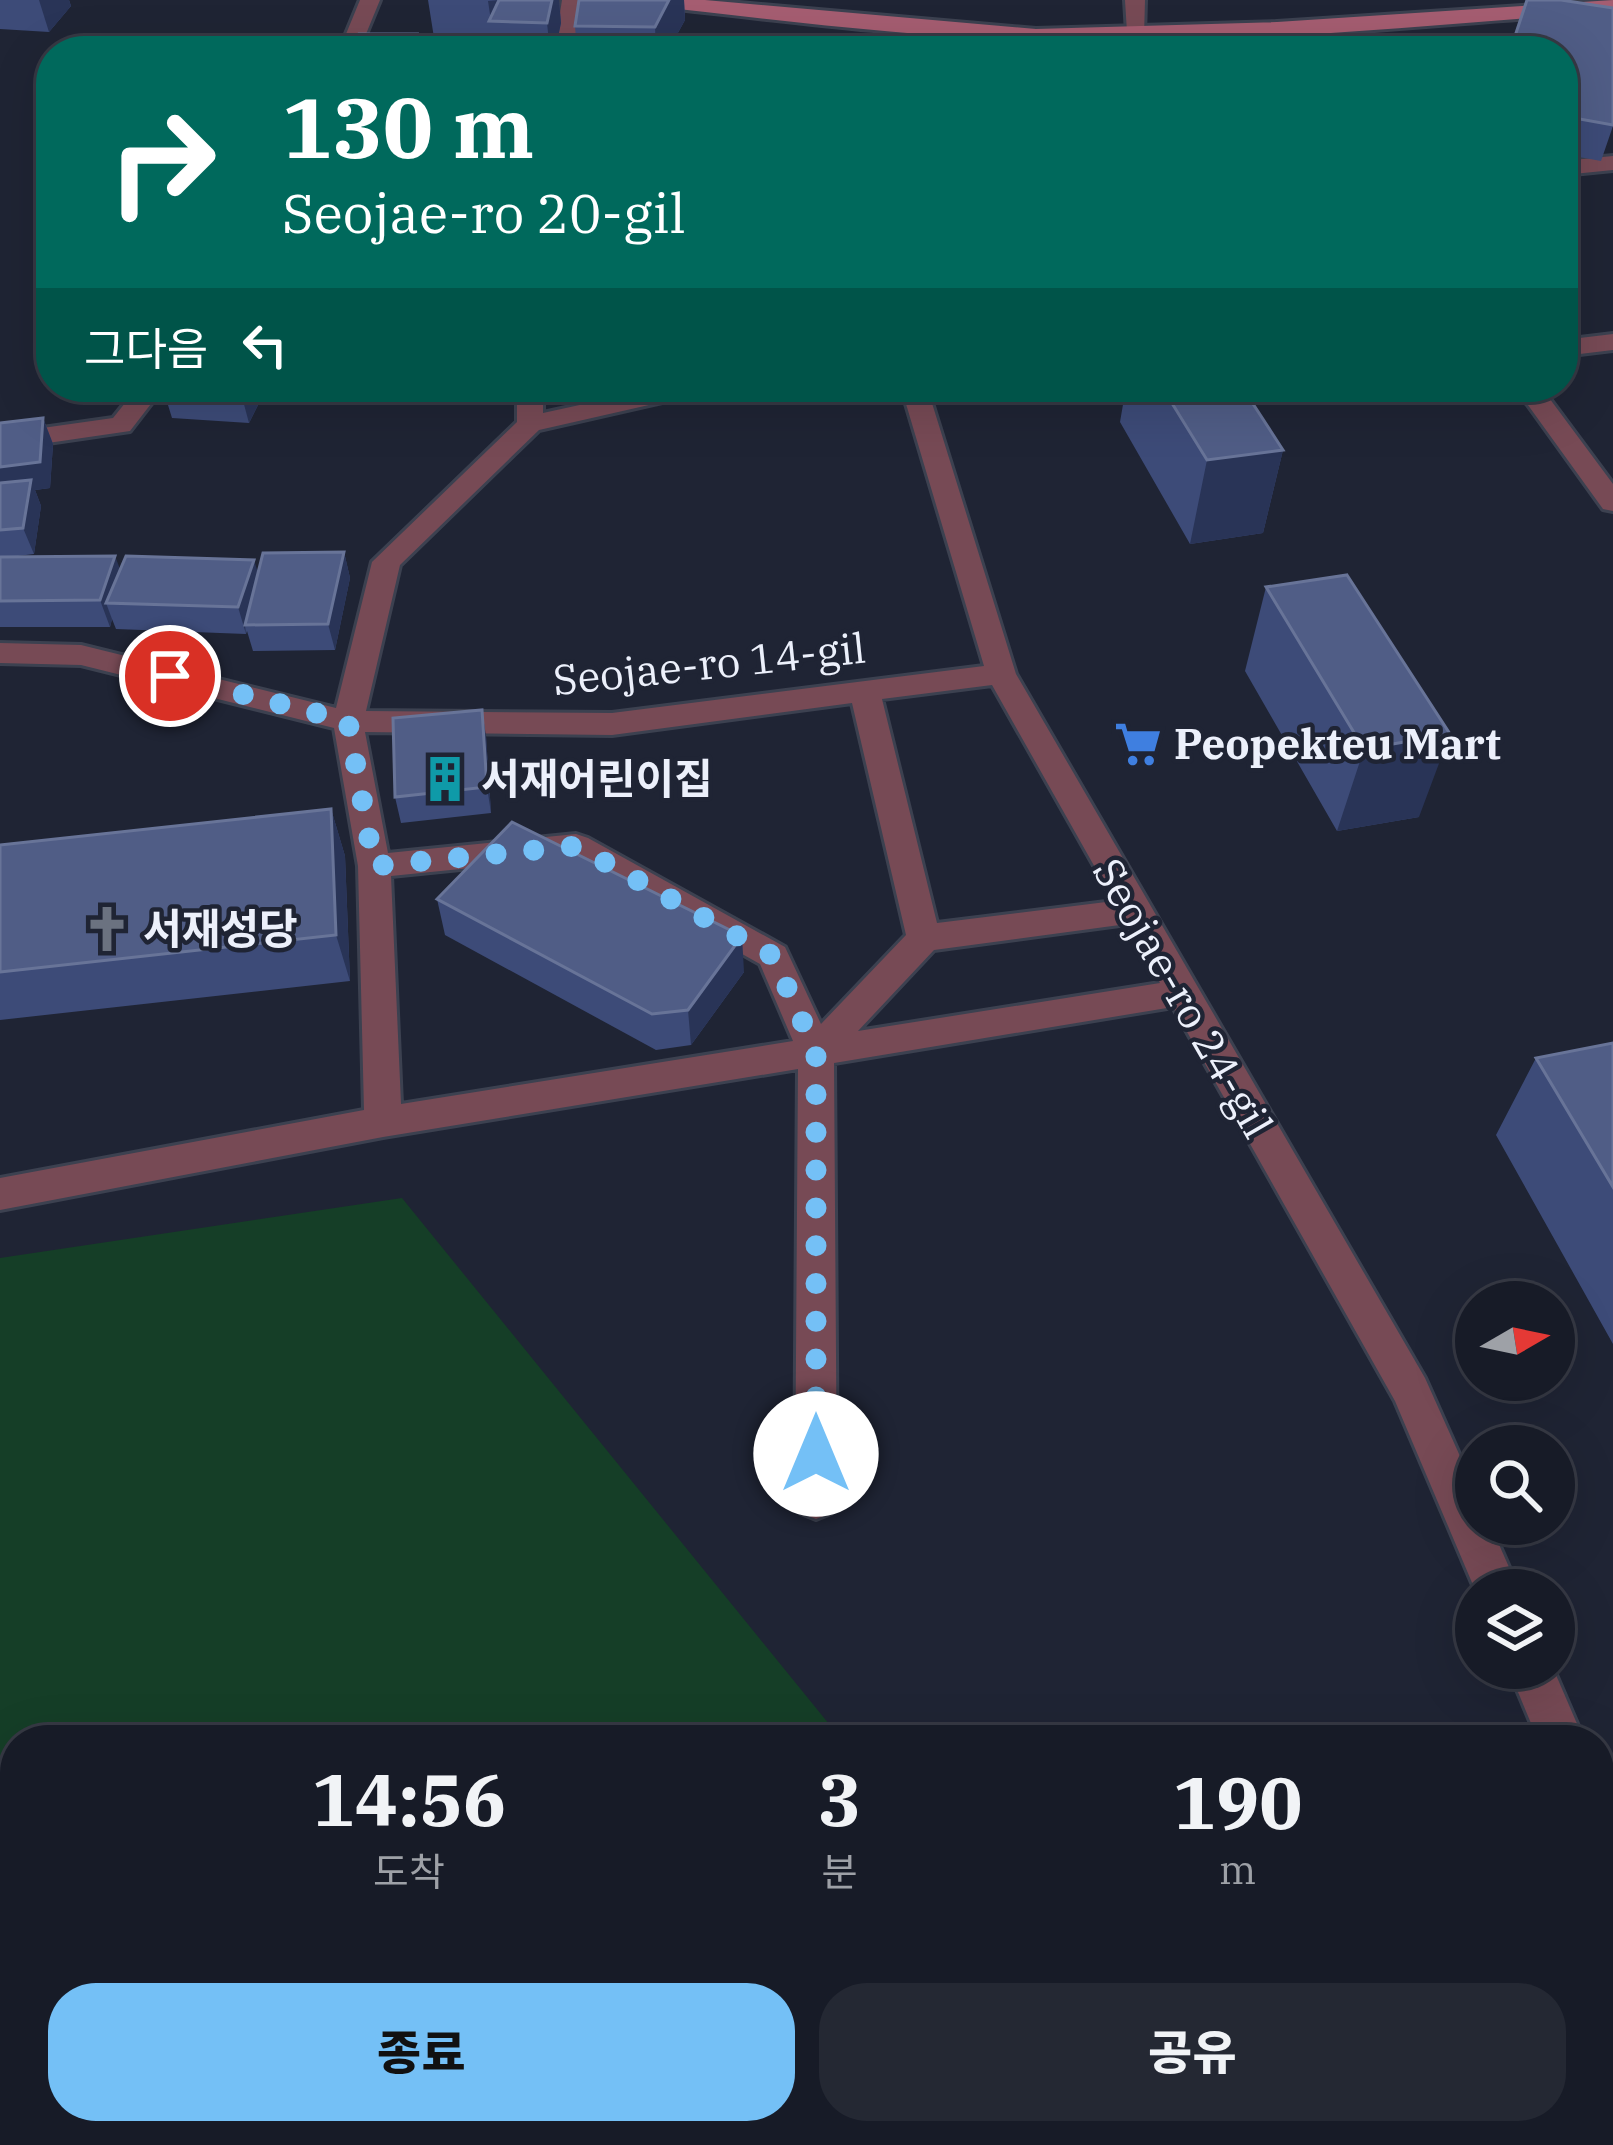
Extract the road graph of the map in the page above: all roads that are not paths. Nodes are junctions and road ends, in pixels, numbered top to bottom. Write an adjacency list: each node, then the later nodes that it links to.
1 (370, 0): 9 (street)
2 (572, 0): 10 (street)
3 (651, 0): 5 (main road)
4 (1135, 0): 8 (street)
5 (695, 1): 8 (main road)
6 (1613, 6): 7 (main road)
7 (1277, 28): 8 (main road); 11 (street)
8 (1136, 32)
9 (355, 36)
10 (566, 36)
11 (1283, 36)
12 (1613, 164): 13 (street)
13 (1578, 167)
14 (1613, 342): 15 (street)
15 (1578, 346)
16 (140, 402): 22 (street)
17 (530, 402): 21 (street)
18 (629, 402): 21 (street)
19 (918, 402): 25 (street, Seojae-ro 24-gil)
20 (1539, 402): 23 (street)
21 (530, 424): 27 (street)
22 (0, 442)
23 (1613, 503)
24 (0, 653): 27 (street, Seojae-ro 14-gil)
25 (1000, 674): 26 (street, Seojae-ro 14-gil); 29 (street, Seojae-ro 24-gil)
26 (865, 692): 27 (street, Seojae-ro 14-gil); 30 (street)
27 (348, 721): 28 (street)
28 (374, 866): 32 (street); 33 (street)
29 (1132, 911): 30 (street); 31 (street, Seojae-ro 24-gil)
30 (924, 938): 32 (street)
31 (1178, 993): 32 (street); 36 (street, Seojae-ro 24-gil)
32 (816, 1052): 33 (street); 35 (street)
33 (383, 1122): 34 (street)
34 (0, 1194)
35 (816, 1499)
36 (1488, 1569)
37 (1539, 1689): 38 (street)
38 (1555, 1725)

